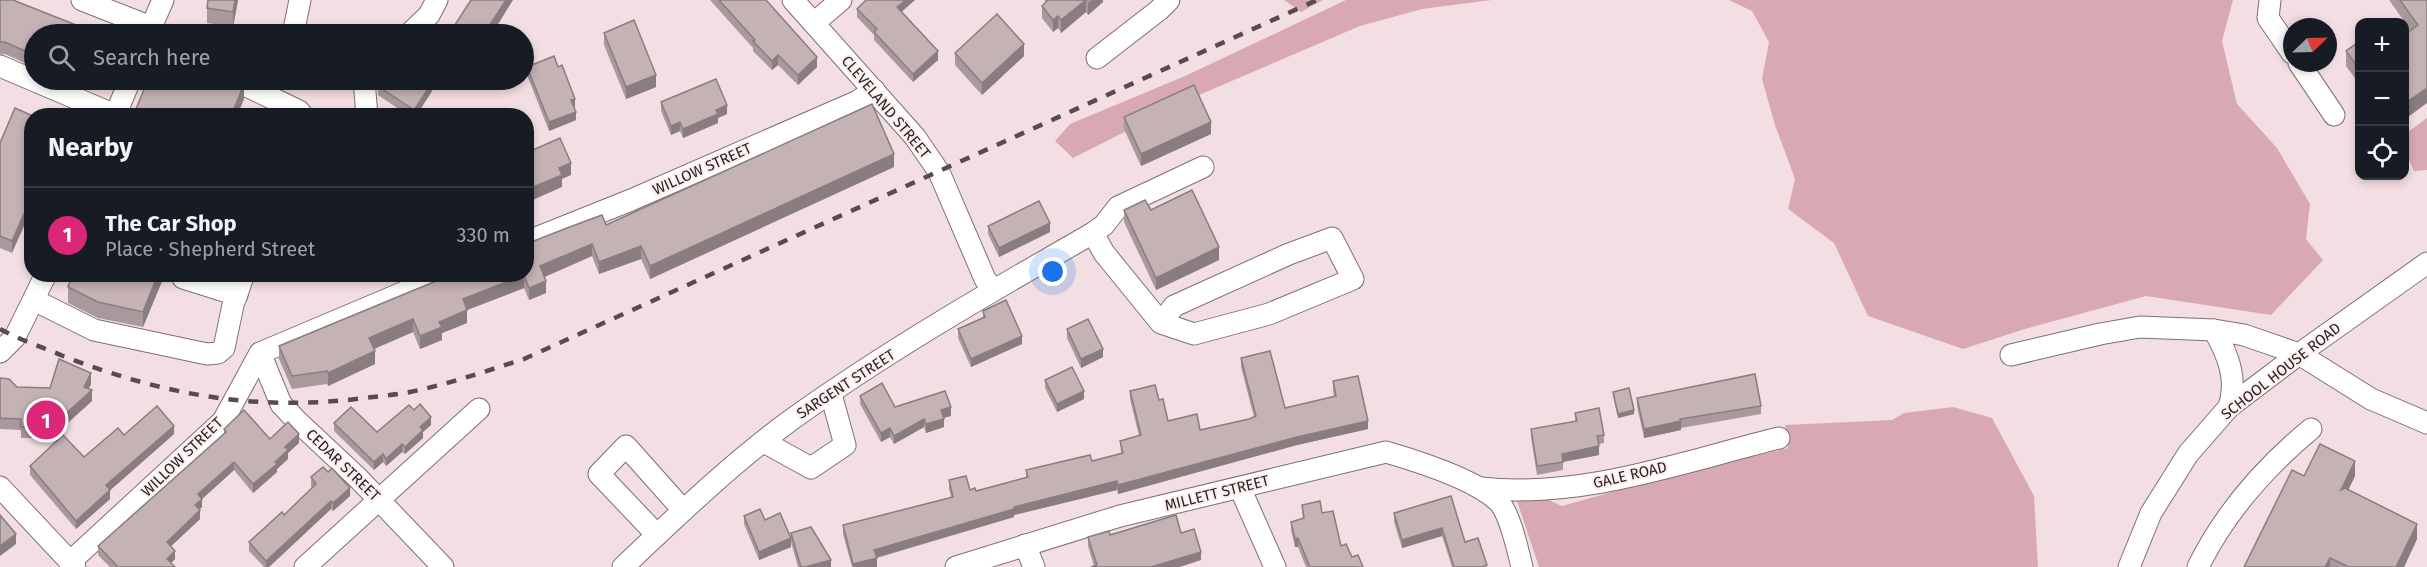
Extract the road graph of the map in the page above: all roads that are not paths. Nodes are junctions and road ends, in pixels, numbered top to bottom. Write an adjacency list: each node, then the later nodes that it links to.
1 (163, 0): 11 (street)
2 (300, 0): 12 (street)
3 (436, 0): 13 (street)
4 (793, 0): 9 (street, CLEVELAND STREET)
5 (841, 0): 9 (street)
6 (1169, 0): 15 (street)
7 (2270, 0): 14 (street)
8 (91, 2): 10 (street)
9 (814, 23): 23 (street, CLEVELAND STREET)
10 (136, 24)
11 (153, 24)
12 (296, 24)
13 (420, 24)
14 (2283, 40)
15 (1097, 58)
16 (0, 66): 18 (street)
17 (2305, 72): 28 (street)
18 (24, 76)
19 (56, 90): 24 (street)
20 (126, 90): 25 (street)
21 (255, 90): 26 (street)
22 (365, 90): 27 (street)
23 (874, 90): 31 (street, WILLOW STREET); 37 (street, CLEVELAND STREET)
24 (99, 108)
25 (118, 108)
26 (293, 108)
27 (366, 108)
28 (2334, 115)
29 (1203, 167): 30 (street, SARGENT STREET)
30 (1093, 233): 37 (street, SARGENT STREET); 40 (street)
31 (534, 239)
32 (2427, 263): 44 (street, SCHOOL HOUSE ROAD)
33 (42, 282): 39 (street)
34 (196, 282): 38 (street)
35 (241, 282): 38 (street)
36 (424, 282): 43 (street)
37 (993, 290): 46 (street, SARGENT STREET)
38 (237, 295): 39 (street)
39 (34, 300): 42 (street)
40 (1161, 323): 40 (street)
41 (2214, 330): 44 (street); 45 (street); 47 (street)
42 (0, 352)
43 (260, 353): 56 (street, CEDAR STREET); 60 (street, WILLOW STREET)
44 (2299, 354): 47 (street, SCHOOL HOUSE ROAD); 49 (street)
45 (2011, 356)
46 (831, 394): 52 (street, SARGENT STREET); 52 (street)
47 (2229, 408): 68 (street, SCHOOL HOUSE ROAD)
48 (479, 410): 56 (street)
49 (2427, 423)
50 (2311, 429): 69 (street)
51 (1779, 438): 55 (street, GALE ROAD)
52 (764, 441): 57 (street, SARGENT STREET)
53 (0, 487): 60 (street)
54 (1240, 488): 55 (street, MILLETT STREET); 59 (street, MILLETT STREET); 66 (street)
55 (1477, 488): 67 (street)
56 (380, 500): 61 (street); 62 (street, CEDAR STREET)
57 (682, 510): 58 (street, SARGENT STREET); 58 (street)
58 (657, 535): 63 (street, SARGENT STREET)
59 (1025, 545): 64 (street, MILLETT STREET); 65 (street)
60 (72, 564)
61 (305, 567)
62 (443, 567)
63 (623, 567)
64 (956, 567)
65 (1034, 567)
66 (1275, 567)
67 (1522, 567)
68 (2129, 567)
69 (2198, 567)

